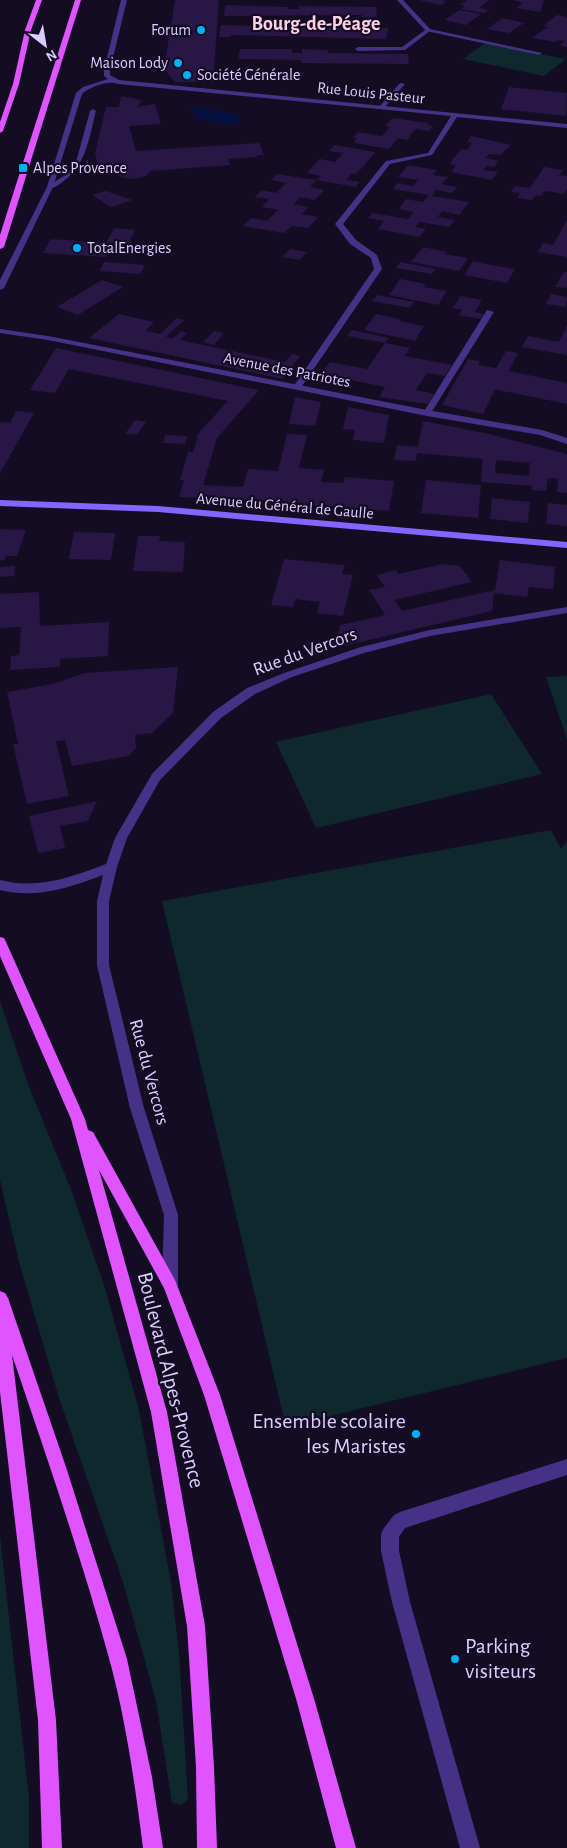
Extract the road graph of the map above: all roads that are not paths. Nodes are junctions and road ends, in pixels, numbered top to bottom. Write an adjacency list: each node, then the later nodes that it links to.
1 (39, 0): 14 (main road)
2 (78, 0): 16 (main road)
3 (124, 0): 8 (street)
4 (400, 0): 5 (street)
5 (428, 30): 6 (street); 7 (street)
6 (358, 49)
7 (539, 53)
8 (112, 80): 10 (street, Rue Louis Pasteur); 15 (street)
9 (402, 84): 10 (street)
10 (382, 107): 12 (street, Rue Louis Pasteur)
11 (93, 111): 15 (street)
12 (454, 116): 13 (street, Rue Louis Pasteur); 20 (street)
13 (567, 126)
14 (0, 130)
15 (50, 187): 17 (street)
16 (0, 247)
17 (0, 288)
18 (490, 312): 21 (street)
19 (0, 331): 20 (street, Avenue des Patriotes)
20 (298, 387): 21 (street, Avenue des Patriotes)
21 (427, 413): 22 (street, Avenue des Patriotes)
22 (567, 441)
23 (0, 503): 24 (main road, Avenue du Général de Gaulle)
24 (567, 546)
25 (567, 610): 26 (street, Rue du Vercors)
26 (111, 867): 27 (street); 30 (street, Rue du Vercors)
27 (0, 885)
28 (0, 942): 29 (main road, Boulevard Alpes-Provence)
29 (78, 1119): 30 (main road); 36 (main road, Boulevard Alpes-Provence)
30 (170, 1285): 37 (main road)
31 (0, 1298): 35 (main road)
32 (0, 1324): 34 (main road)
33 (567, 1467): 38 (street)
34 (52, 1848)
35 (153, 1848)
36 (207, 1848)
37 (346, 1848)
38 (470, 1848)

